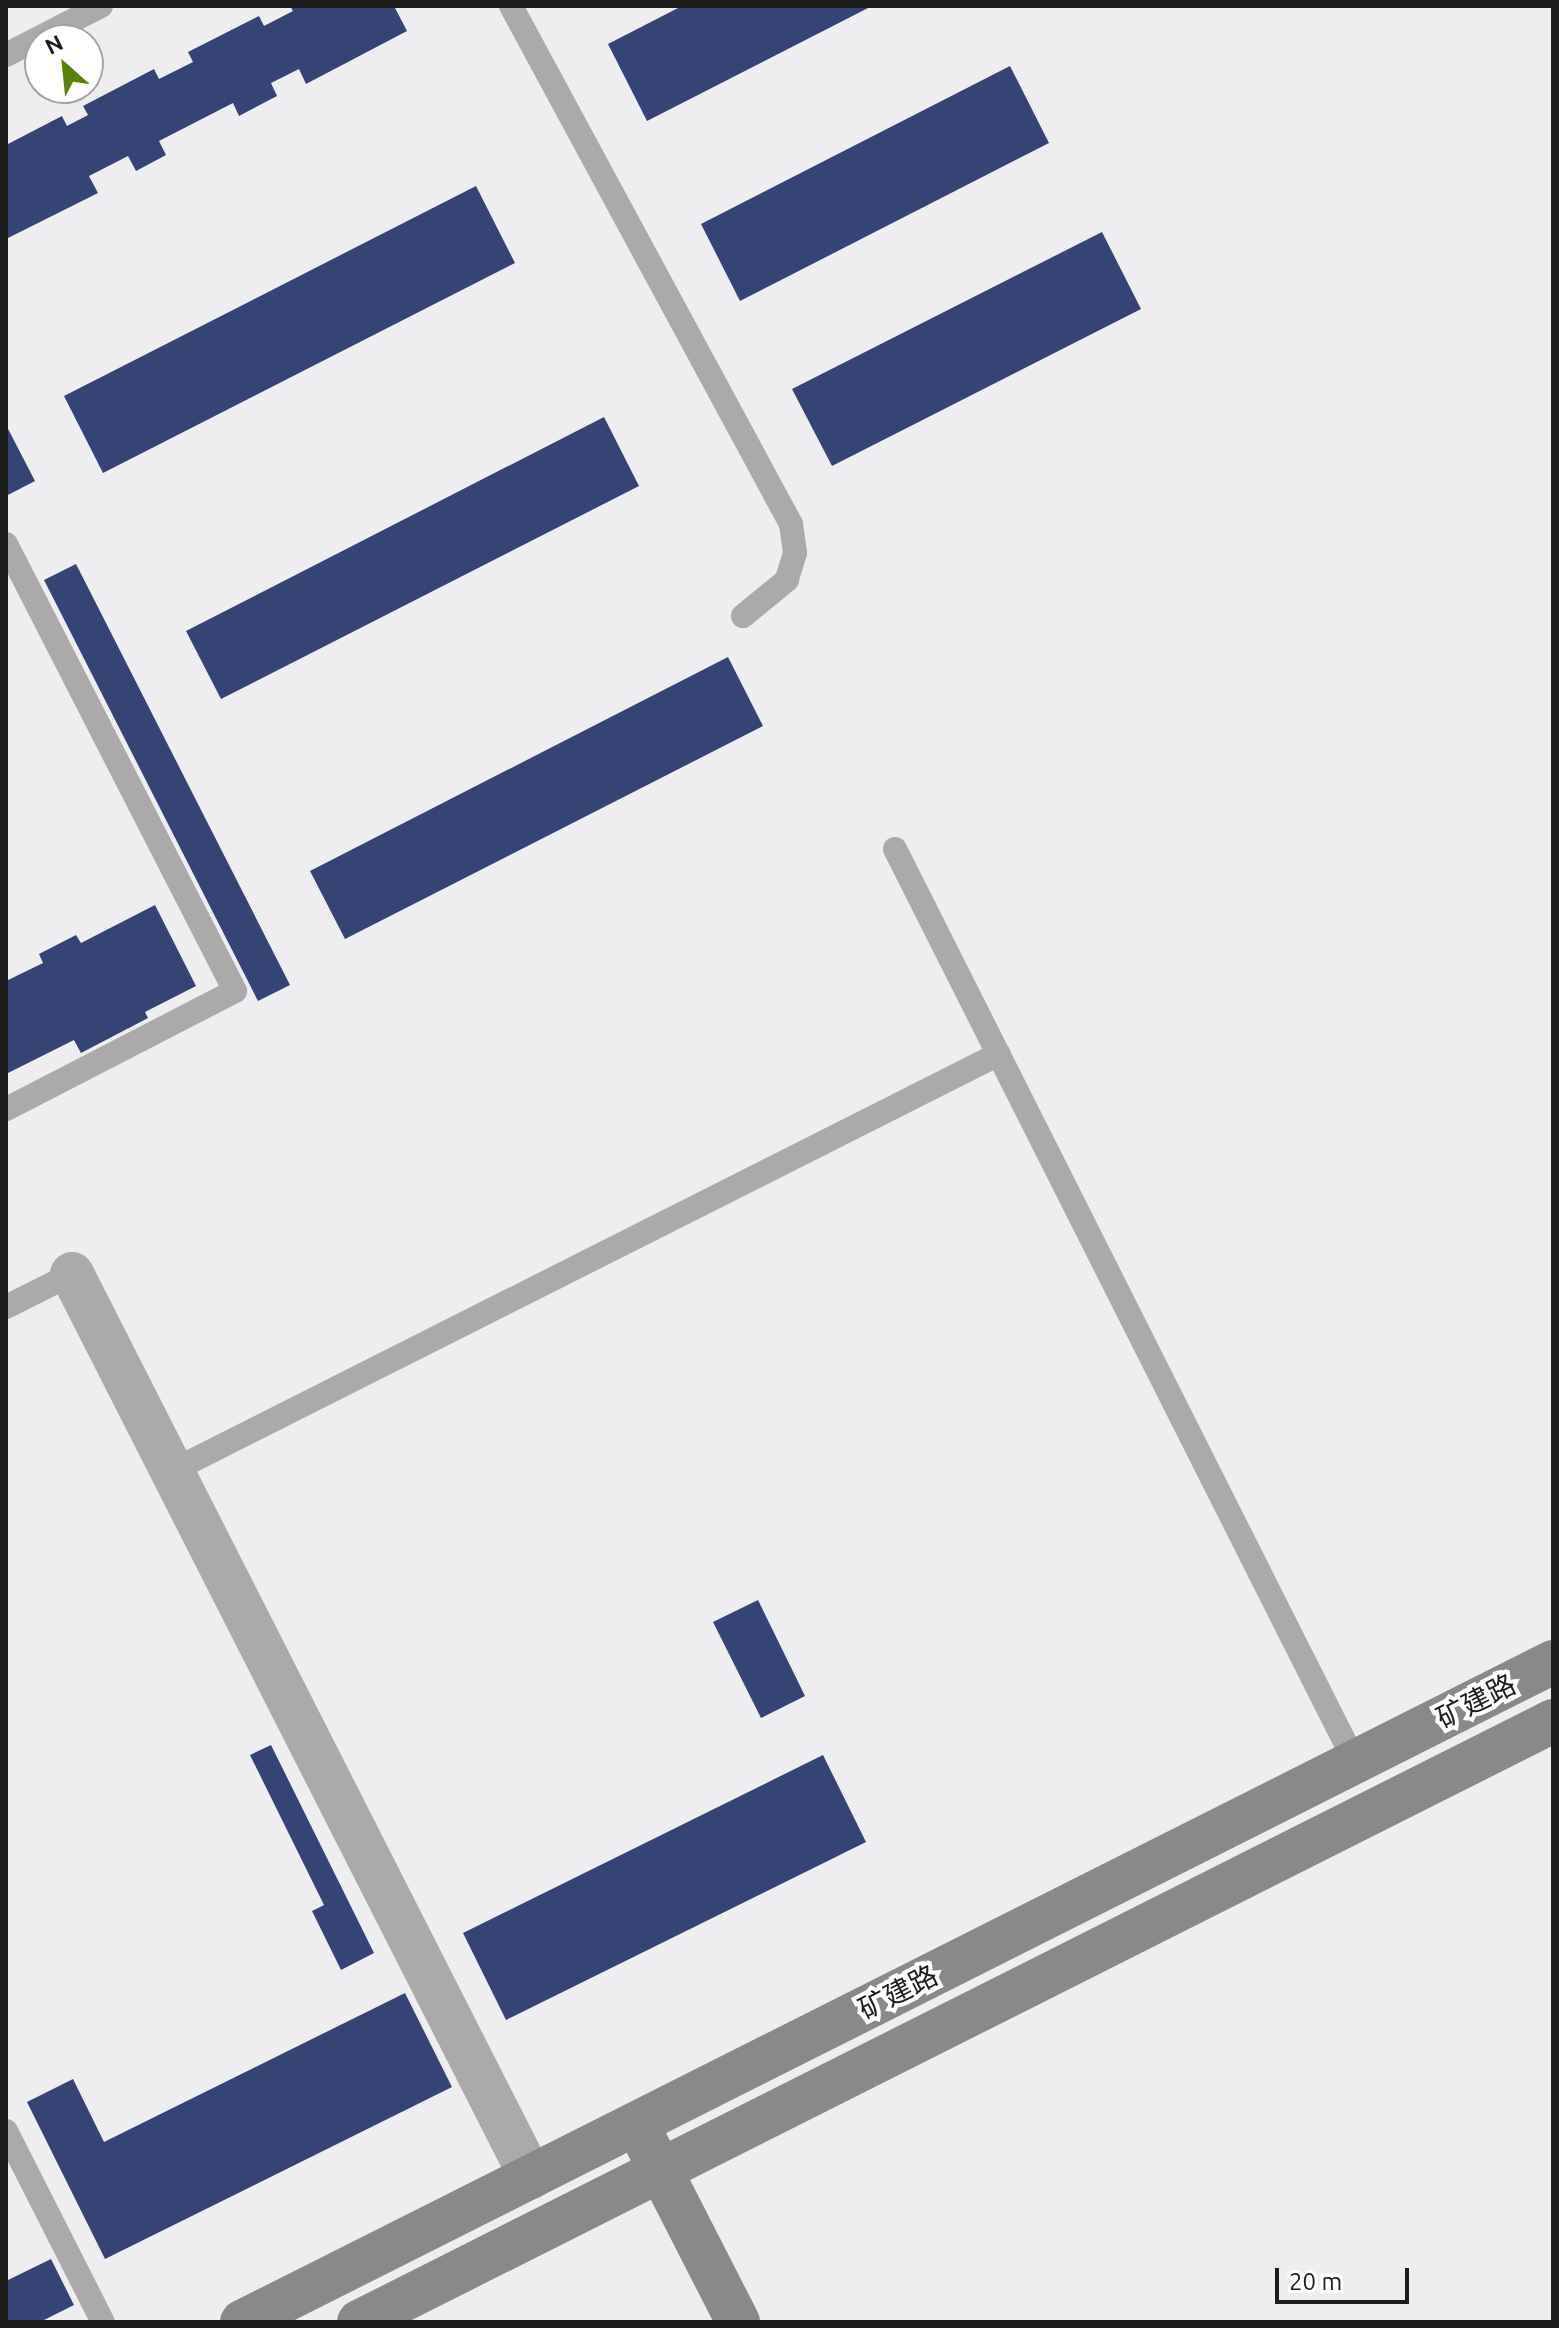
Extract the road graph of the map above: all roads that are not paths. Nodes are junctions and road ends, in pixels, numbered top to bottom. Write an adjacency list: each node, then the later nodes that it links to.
1 (101, 6): 3 (lane)
2 (511, 6): 5 (lane)
3 (6, 55)
4 (6, 544): 8 (lane)
5 (743, 616)
6 (895, 849): 7 (lane)
7 (999, 1054): 11 (lane); 14 (lane)
8 (6, 1109)
9 (72, 1274): 10 (lane); 11 (street)
10 (6, 1307)
11 (172, 1471): 18 (street)
12 (1553, 1662): 14 (street, 矿建路)
13 (1553, 1721): 17 (street, 矿建路)
14 (1355, 1762): 15 (street, 矿建路)
15 (637, 2124): 17 (street); 18 (street, 矿建路)
16 (6, 2131): 19 (lane)
17 (660, 2170): 21 (street, 矿建路); 22 (street)
18 (531, 2177): 20 (street, 矿建路)
19 (103, 2322)
20 (242, 2322)
21 (359, 2322)
22 (738, 2322)

